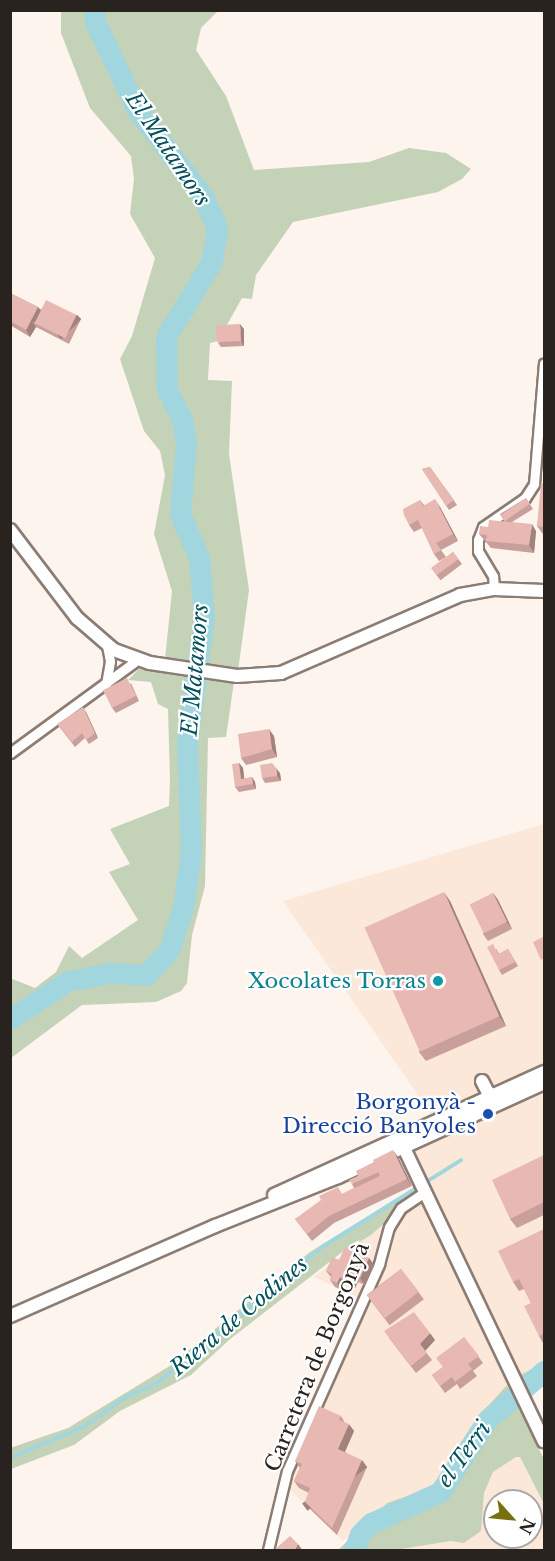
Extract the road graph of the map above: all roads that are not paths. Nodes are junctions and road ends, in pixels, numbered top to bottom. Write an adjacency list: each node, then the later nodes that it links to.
1 (544, 363): 3 (street)
2 (10, 530): 5 (main road)
3 (494, 590): 4 (main road); 6 (main road)
4 (544, 591)
5 (107, 646): 6 (main road); 7 (street)
6 (137, 660): 7 (street)
7 (106, 684): 8 (street)
8 (10, 753)
9 (544, 1072): 12 (main road)
10 (482, 1081): 12 (main road); 13 (main road); 14 (main road)
11 (544, 1082): 13 (main road); 15 (main road)
12 (518, 1084): 13 (main road)
13 (489, 1095): 14 (main road); 15 (main road)
14 (454, 1113): 16 (main road); 17 (main road)
15 (442, 1130): 16 (main road)
16 (404, 1151): 17 (main road); 18 (main road); 19 (main road)
17 (316, 1175): 19 (main road)
18 (425, 1192): 21 (main road); 22 (street, Carretera de Borgonyà)
19 (215, 1226): 20 (main road)
20 (10, 1316)
21 (544, 1441)
22 (268, 1551)

